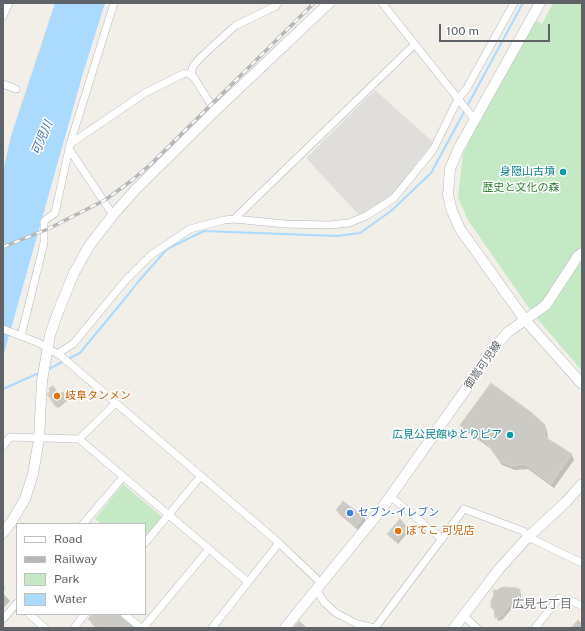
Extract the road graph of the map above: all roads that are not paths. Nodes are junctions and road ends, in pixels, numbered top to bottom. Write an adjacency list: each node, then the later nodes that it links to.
1 (9, 3): 8 (street)
2 (114, 3): 16 (street)
3 (278, 3): 10 (street)
4 (329, 3): 14 (street)
5 (382, 3): 9 (street)
6 (514, 3): 13 (street)
7 (540, 3): 15 (street)
8 (3, 16)
9 (415, 44): 13 (street); 18 (street)
10 (190, 75): 14 (street); 16 (street)
11 (3, 84): 12 (street)
12 (16, 89)
13 (458, 99): 15 (street); 18 (street)
14 (215, 111): 17 (street)
15 (475, 120): 20 (street)
16 (70, 146): 17 (street); 22 (street)
17 (113, 215): 23 (street)
18 (234, 219): 24 (street)
19 (582, 253): 20 (street, 御嵩可児線)
20 (524, 320): 25 (street); 33 (street, 御嵩可児線)
21 (3, 329): 22 (street)
22 (18, 335): 23 (street)
23 (48, 348): 24 (street); 27 (street)
24 (59, 355): 26 (street)
25 (582, 384)
26 (116, 403): 28 (street); 31 (street)
27 (40, 439): 28 (street); 29 (street); 35 (street)
28 (79, 439): 30 (street)
29 (3, 446)
30 (123, 477): 34 (street); 36 (street)
31 (200, 477): 34 (street); 41 (street)
32 (582, 484): 38 (street)
33 (390, 496): 39 (street); 45 (street, 御嵩可児線)
34 (168, 515): 40 (street); 42 (street)
35 (15, 523): 37 (street)
36 (85, 523)
37 (3, 532)
38 (528, 537): 39 (street); 43 (street); 51 (street)
39 (442, 539): 59 (street)
40 (146, 542)
41 (279, 543): 44 (street); 45 (street)
42 (209, 549): 44 (street); 56 (street)
43 (582, 563)
44 (248, 582): 57 (street)
45 (318, 586): 53 (street); 58 (street, 御嵩可児線)
46 (16, 605): 52 (street)
47 (582, 606): 62 (street)
48 (29, 615): 54 (street)
49 (85, 615): 55 (street)
50 (125, 615): 56 (street)
51 (464, 616): 60 (street); 61 (street)
52 (3, 619)
53 (355, 626): 59 (street)
54 (45, 628)
55 (74, 628)
56 (142, 628)
57 (212, 628)
58 (285, 628)
59 (375, 628)
60 (454, 628)
61 (476, 628)
62 (535, 628)

